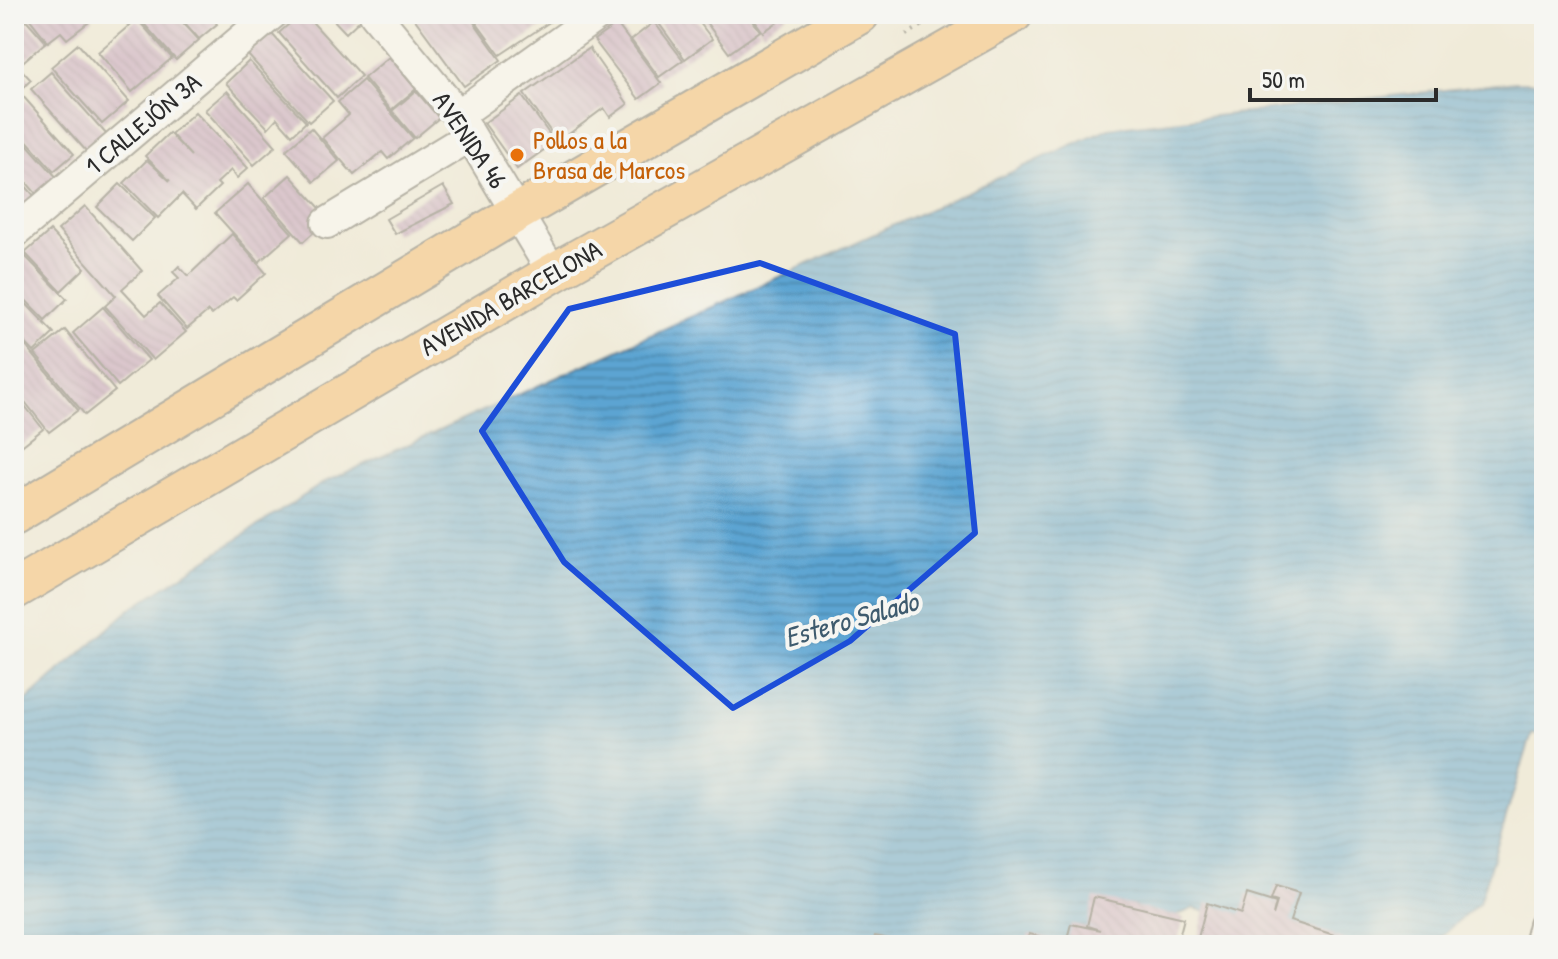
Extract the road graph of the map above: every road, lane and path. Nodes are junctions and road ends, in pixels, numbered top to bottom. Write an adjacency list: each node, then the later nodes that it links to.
1 (272, 14): 9 (street, 1 CALLEJÓN 3A)
2 (375, 14): 6 (street, AVENIDA 46)
3 (599, 14): 6 (street)
4 (860, 14): 7 (main road)
5 (1013, 14): 10 (main road, AVENIDA BARCELONA)
6 (464, 126): 7 (street, AVENIDA 46); 8 (street)
7 (518, 212): 10 (street, AVENIDA 46); 11 (main road)
8 (327, 223)
9 (14, 233)
10 (553, 273): 12 (main road, AVENIDA BARCELONA)
11 (14, 515)
12 (14, 590)
13 (1544, 925): 14 (street)
14 (1539, 945)

